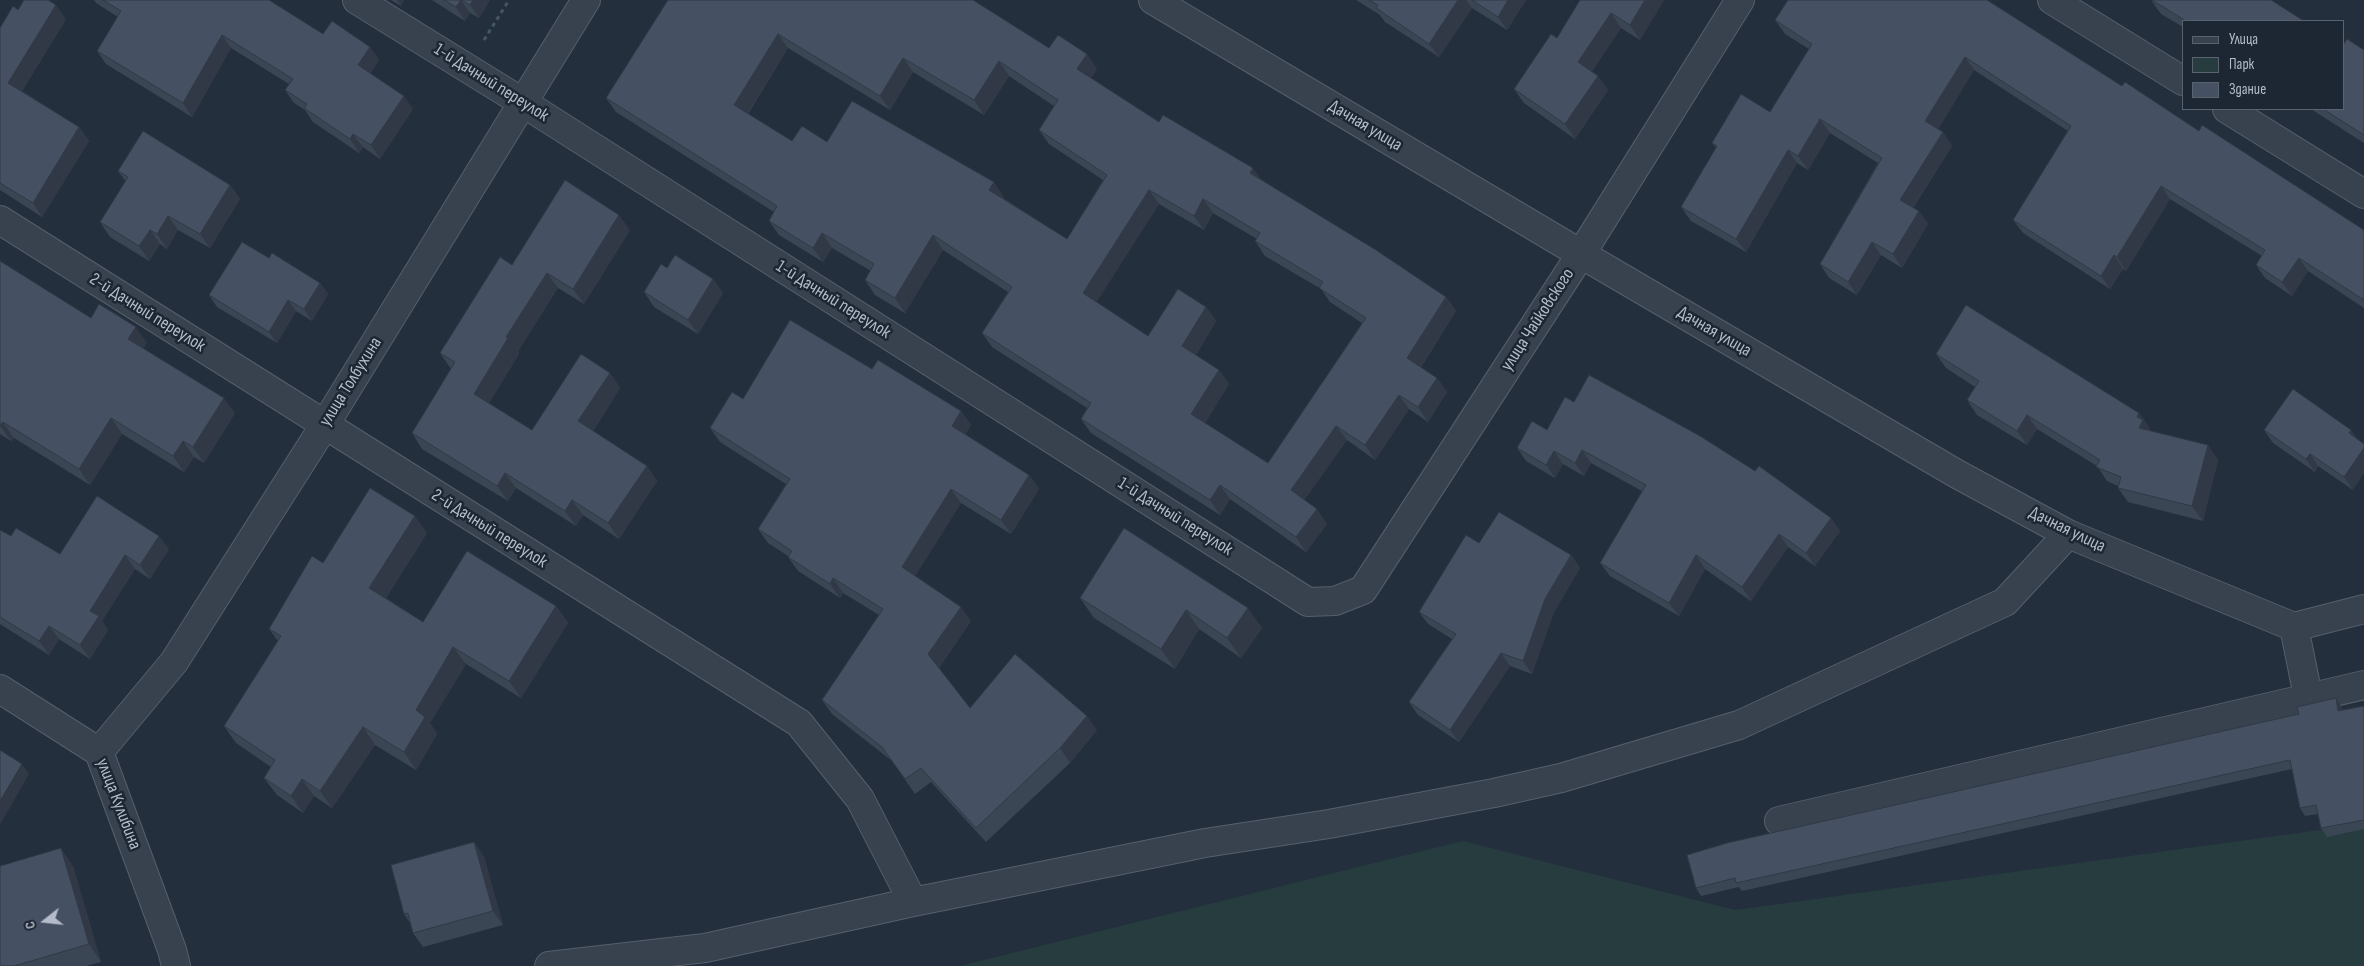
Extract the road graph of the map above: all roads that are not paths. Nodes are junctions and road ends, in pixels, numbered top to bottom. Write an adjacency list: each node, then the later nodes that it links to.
1 (357, 0): 7 (street, 1-й Дачный переулок)
2 (586, 0): 7 (street, улица Толбухина)
3 (1153, 0): 11 (street, Дачная улица)
4 (1740, 0): 11 (street, улица Чайковского)
5 (2052, 0): 6 (street)
6 (2182, 80)
7 (522, 102): 12 (street, улица Толбухина); 14 (street, 1-й Дачный переулок)
8 (2229, 110): 9 (street)
9 (2364, 194)
10 (0, 220): 12 (street, 2-й Дачный переулок)
11 (1581, 254): 13 (street, Дачная улица); 14 (street, улица Чайковского)
12 (324, 426): 20 (street, улица Толбухина); 22 (street, 2-й Дачный переулок)
13 (2068, 534): 16 (street, Дачная улица); 22 (street)
14 (1308, 602)
15 (2364, 609): 16 (street)
16 (2294, 627): 19 (street)
17 (2364, 685): 19 (street)
18 (0, 689): 20 (street, улица Кулибина)
19 (2308, 696): 21 (street)
20 (99, 752): 23 (street, улица Кулибина)
21 (1779, 821)
22 (913, 902): 24 (street)
23 (176, 966)
24 (549, 966)

